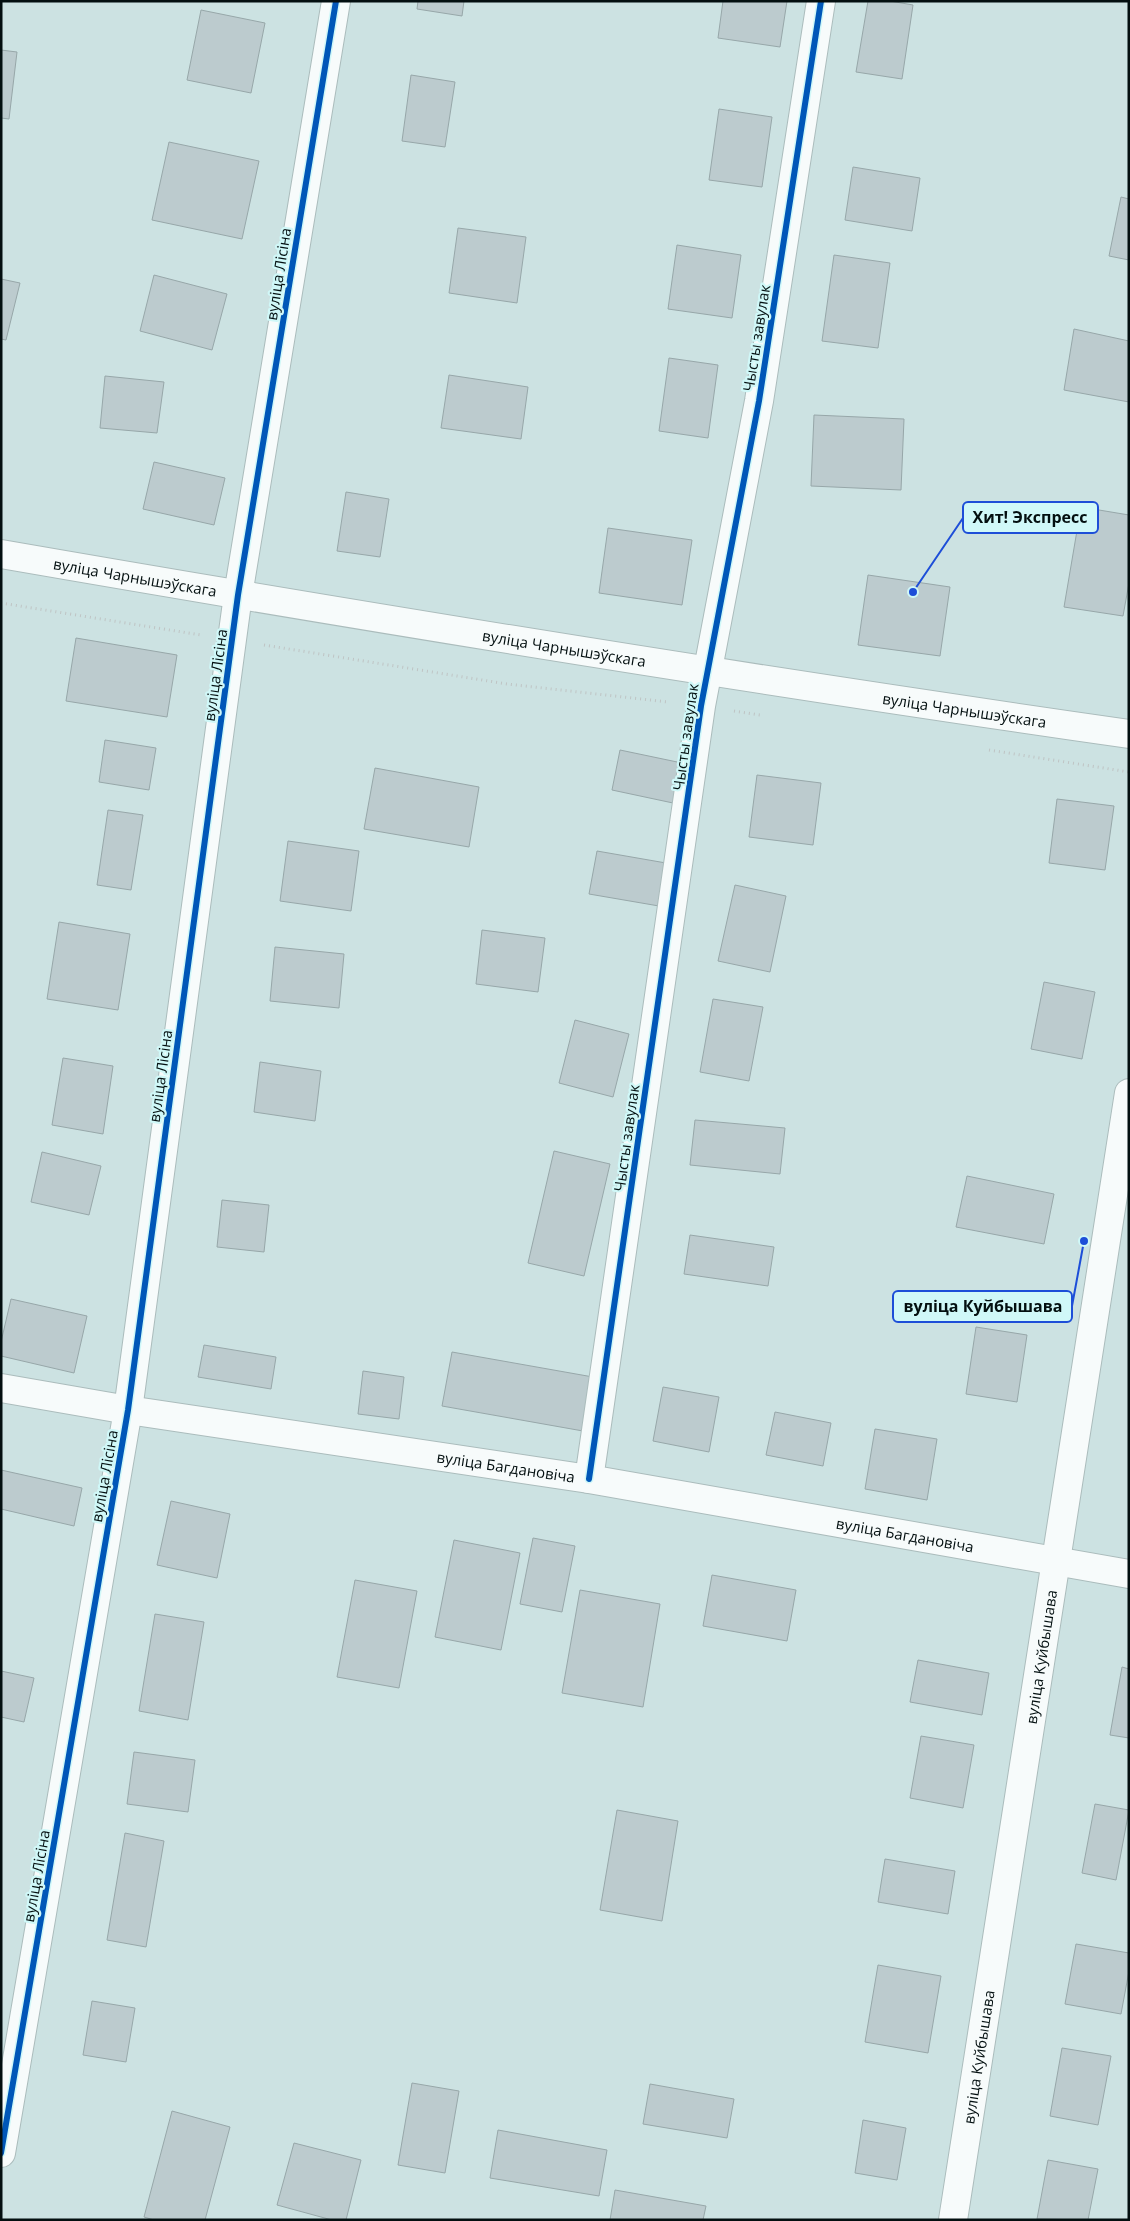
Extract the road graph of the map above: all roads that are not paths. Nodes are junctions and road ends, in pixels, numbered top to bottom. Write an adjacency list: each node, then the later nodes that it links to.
1 (336, 1): 4 (street, вуліца Лісіна)
2 (821, 1): 5 (street, Чысты завулак)
3 (1, 554): 4 (street, вуліца Чарнышэўскага)
4 (238, 595): 5 (street, вуліца Чарнышэўскага); 9 (street, вуліца Лісіна)
5 (707, 671): 6 (street, вуліца Чарнышэўскага); 10 (street, Чысты завулак)
6 (1129, 734)
7 (1129, 1093): 11 (street, вуліца Куйбышава)
8 (1, 1388): 9 (street, вуліца Багдановіча)
9 (128, 1410): 10 (street, вуліца Багдановіча); 13 (street, вуліца Лісіна)
10 (589, 1479): 11 (street, вуліца Багдановіча)
11 (1055, 1560): 12 (street, вуліца Багдановіча); 14 (street, вуліца Куйбышава)
12 (1129, 1574)
13 (1, 2153)
14 (954, 2220)

